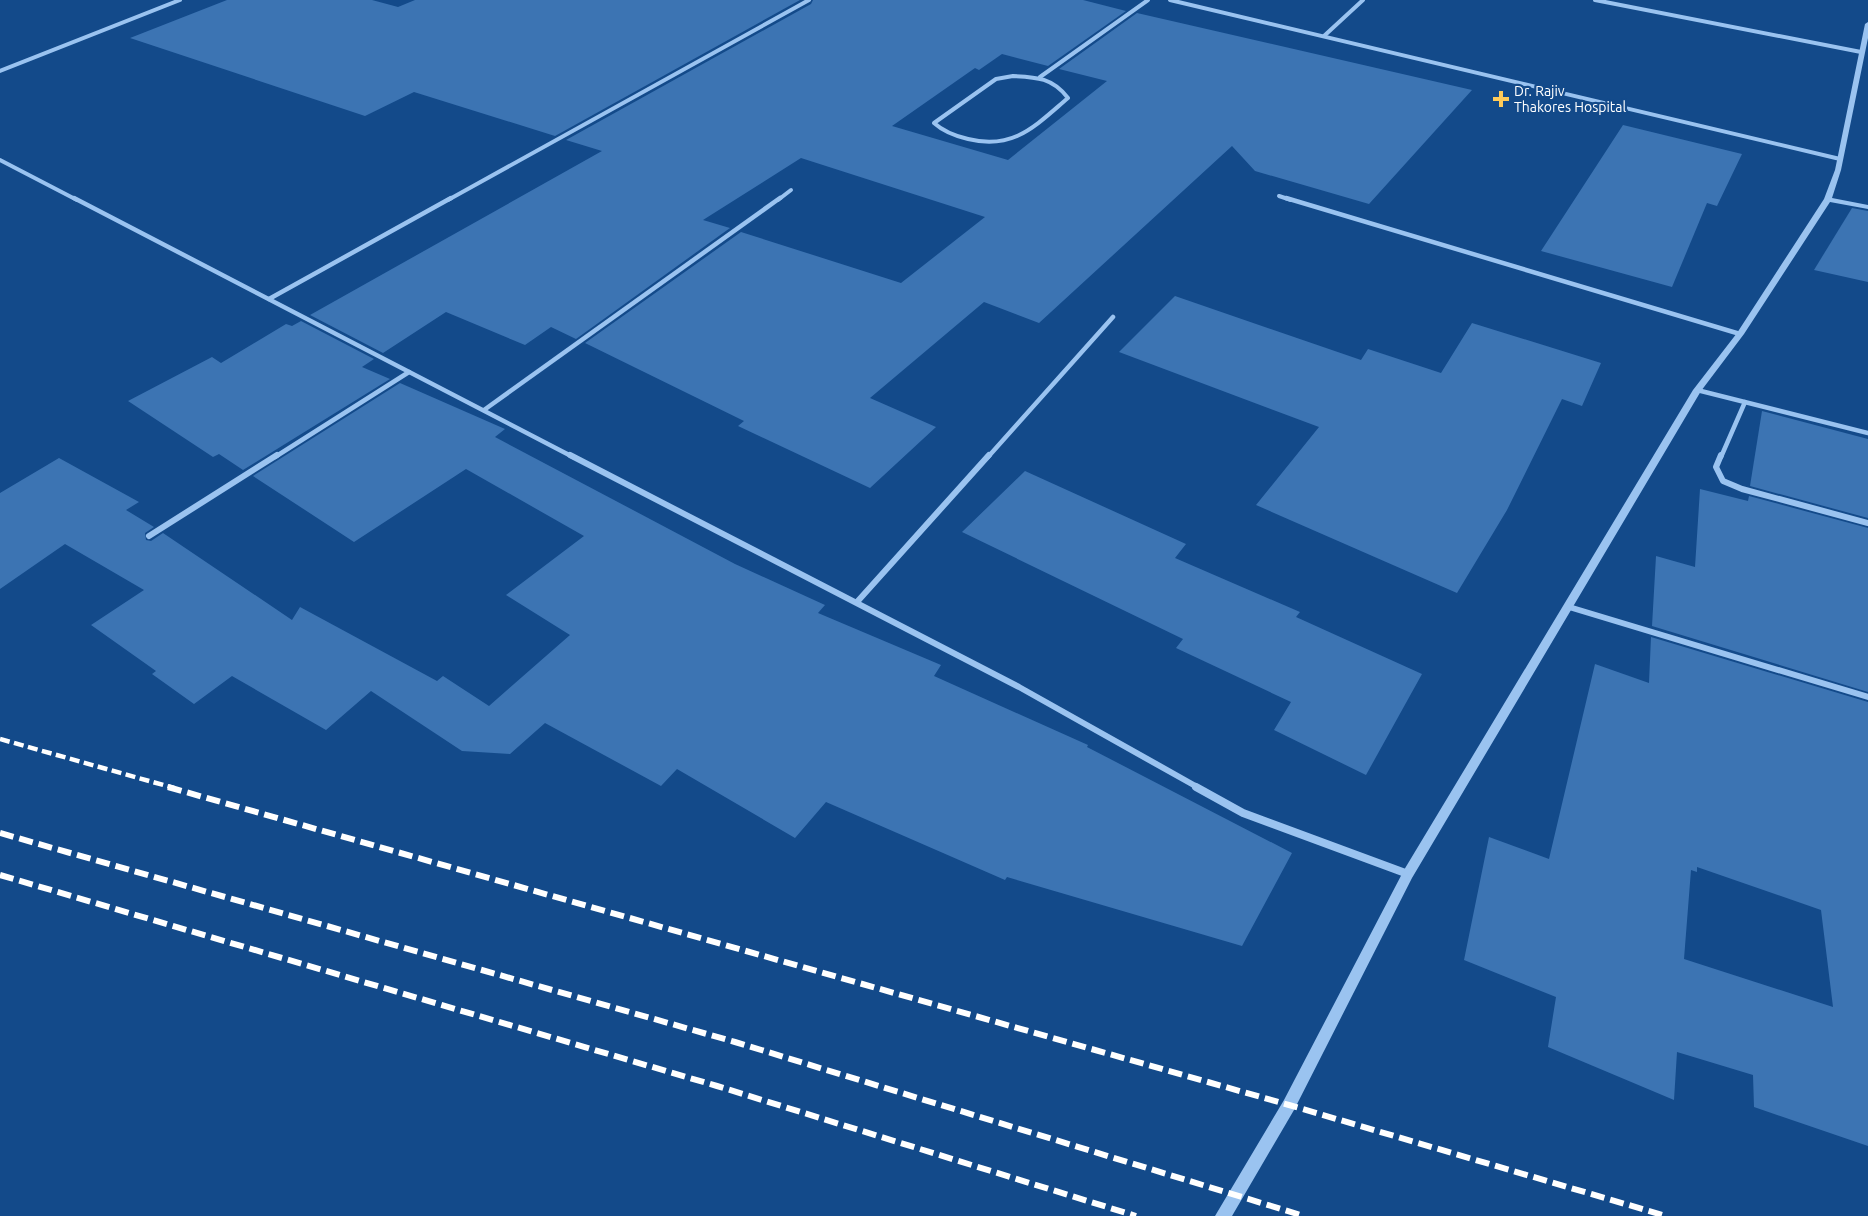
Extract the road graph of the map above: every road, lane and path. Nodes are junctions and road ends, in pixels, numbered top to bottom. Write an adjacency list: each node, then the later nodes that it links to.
1 (180, 0): 11 (street)
2 (809, 0): 19 (street)
3 (1148, 0): 12 (street)
4 (1170, 0): 7 (street)
5 (1363, 0): 9 (street)
6 (1595, 0): 10 (street)
7 (1185, 1): 9 (street)
8 (1868, 24): 10 (street)
9 (1324, 36): 13 (street)
10 (1861, 52): 13 (street)
11 (0, 71)
12 (1040, 77): 12 (street)
13 (1840, 159): 17 (street)
14 (0, 160): 19 (street)
15 (791, 190): 25 (street)
16 (1280, 196): 21 (street)
17 (1828, 199): 18 (street); 21 (street)
18 (1868, 207)
19 (270, 299): 22 (street)
20 (1113, 317): 29 (street)
21 (1740, 334): 23 (street)
22 (409, 372): 25 (street); 28 (street)
23 (1697, 390): 24 (street); 30 (street)
24 (1745, 402): 26 (street); 27 (street)
25 (484, 410): 29 (street)
26 (1868, 434)
27 (1868, 523)
28 (149, 536)
29 (856, 602): 32 (street)
30 (1569, 607): 31 (street); 32 (street)
31 (1868, 697)
32 (1408, 874): 33 (street)
33 (1223, 1216)

